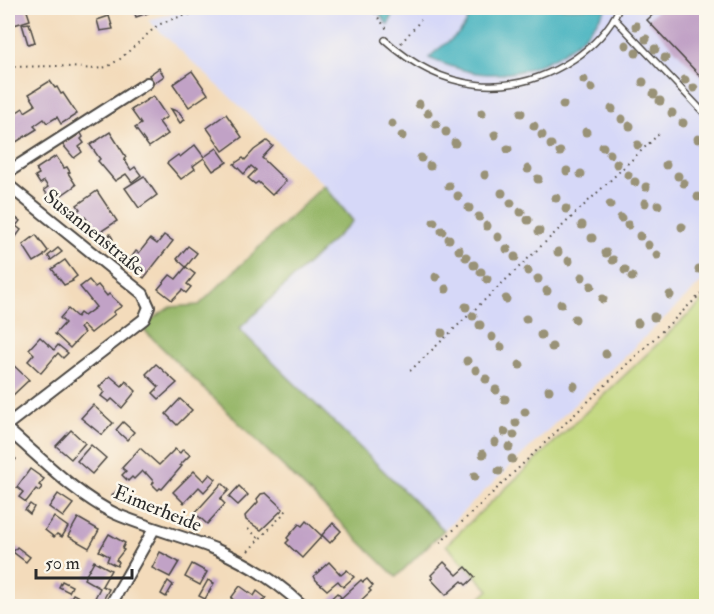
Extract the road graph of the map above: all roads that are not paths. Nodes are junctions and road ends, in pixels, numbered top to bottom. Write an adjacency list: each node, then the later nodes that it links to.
1 (619, 8): 2 (lane)
2 (614, 18): 3 (lane); 5 (lane)
3 (386, 40)
4 (147, 83): 6 (street)
5 (706, 115)
6 (8, 172)
7 (8, 185): 8 (street, Susannenstraße)
8 (8, 424)
9 (8, 430): 10 (street, Eimerheide)
10 (154, 529): 11 (street, Eimerheide); 12 (street)
11 (290, 602): 13 (street, Eimerheide)
12 (110, 606)
13 (303, 606)

